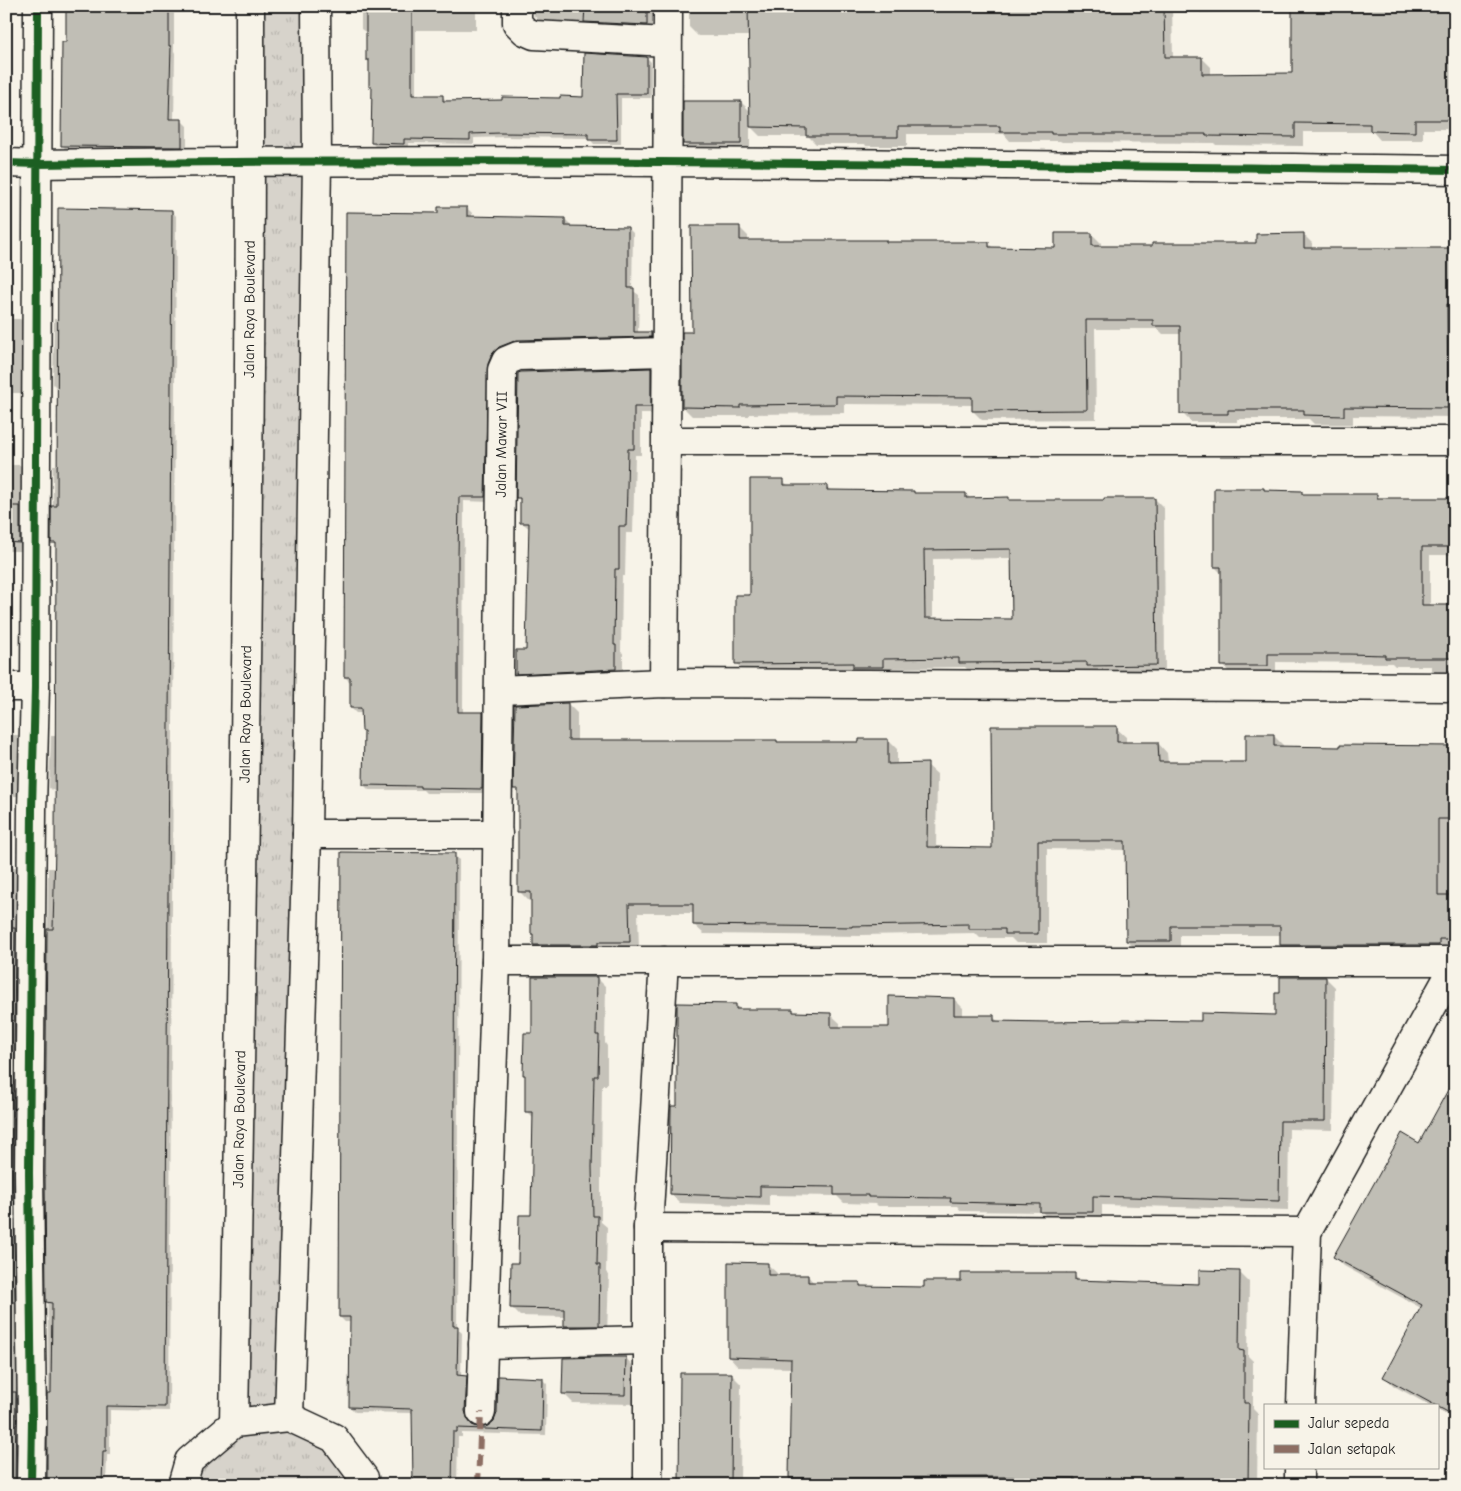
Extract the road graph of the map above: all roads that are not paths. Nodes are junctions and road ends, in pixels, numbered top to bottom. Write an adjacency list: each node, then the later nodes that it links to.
1 (38, 6): 11 (street)
2 (250, 6): 7 (street, Jalan Raya Boulevard)
3 (316, 6): 8 (street)
4 (518, 6): 6 (street)
5 (668, 6): 6 (street)
6 (667, 42): 9 (street)
7 (251, 161): 8 (street); 11 (street); 33 (street, Jalan Raya Boulevard)
8 (317, 161): 9 (street); 21 (street)
9 (666, 162): 12 (street); 13 (street)
10 (6, 163): 11 (street)
11 (37, 164): 17 (street)
12 (1455, 170)
13 (666, 352): 14 (street); 20 (street, Jalan Mawar VII)
14 (667, 441): 15 (street); 16 (street)
15 (1455, 441)
16 (664, 683): 19 (street); 20 (street)
17 (35, 686): 18 (street); 35 (street)
18 (6, 687)
19 (1455, 687)
20 (499, 690): 22 (street, Jalan Mawar VII)
21 (307, 834): 22 (street); 32 (street)
22 (498, 834): 23 (street, Jalan Mawar VII)
23 (496, 961): 24 (street); 29 (street, Jalan Mawar VII)
24 (664, 961): 25 (street); 26 (street)
25 (1455, 963): 27 (street)
26 (648, 1228): 27 (street); 28 (street)
27 (1307, 1232): 30 (street)
28 (648, 1340): 29 (street); 38 (street)
29 (483, 1344): 31 (street, Jalan Mawar VII)
30 (1301, 1404)
31 (481, 1412)
32 (289, 1417): 33 (street); 37 (street)
33 (234, 1423): 36 (street)
34 (1299, 1468): 39 (street)
35 (31, 1485)
36 (182, 1485)
37 (365, 1485)
38 (648, 1485)
39 (1299, 1485)

